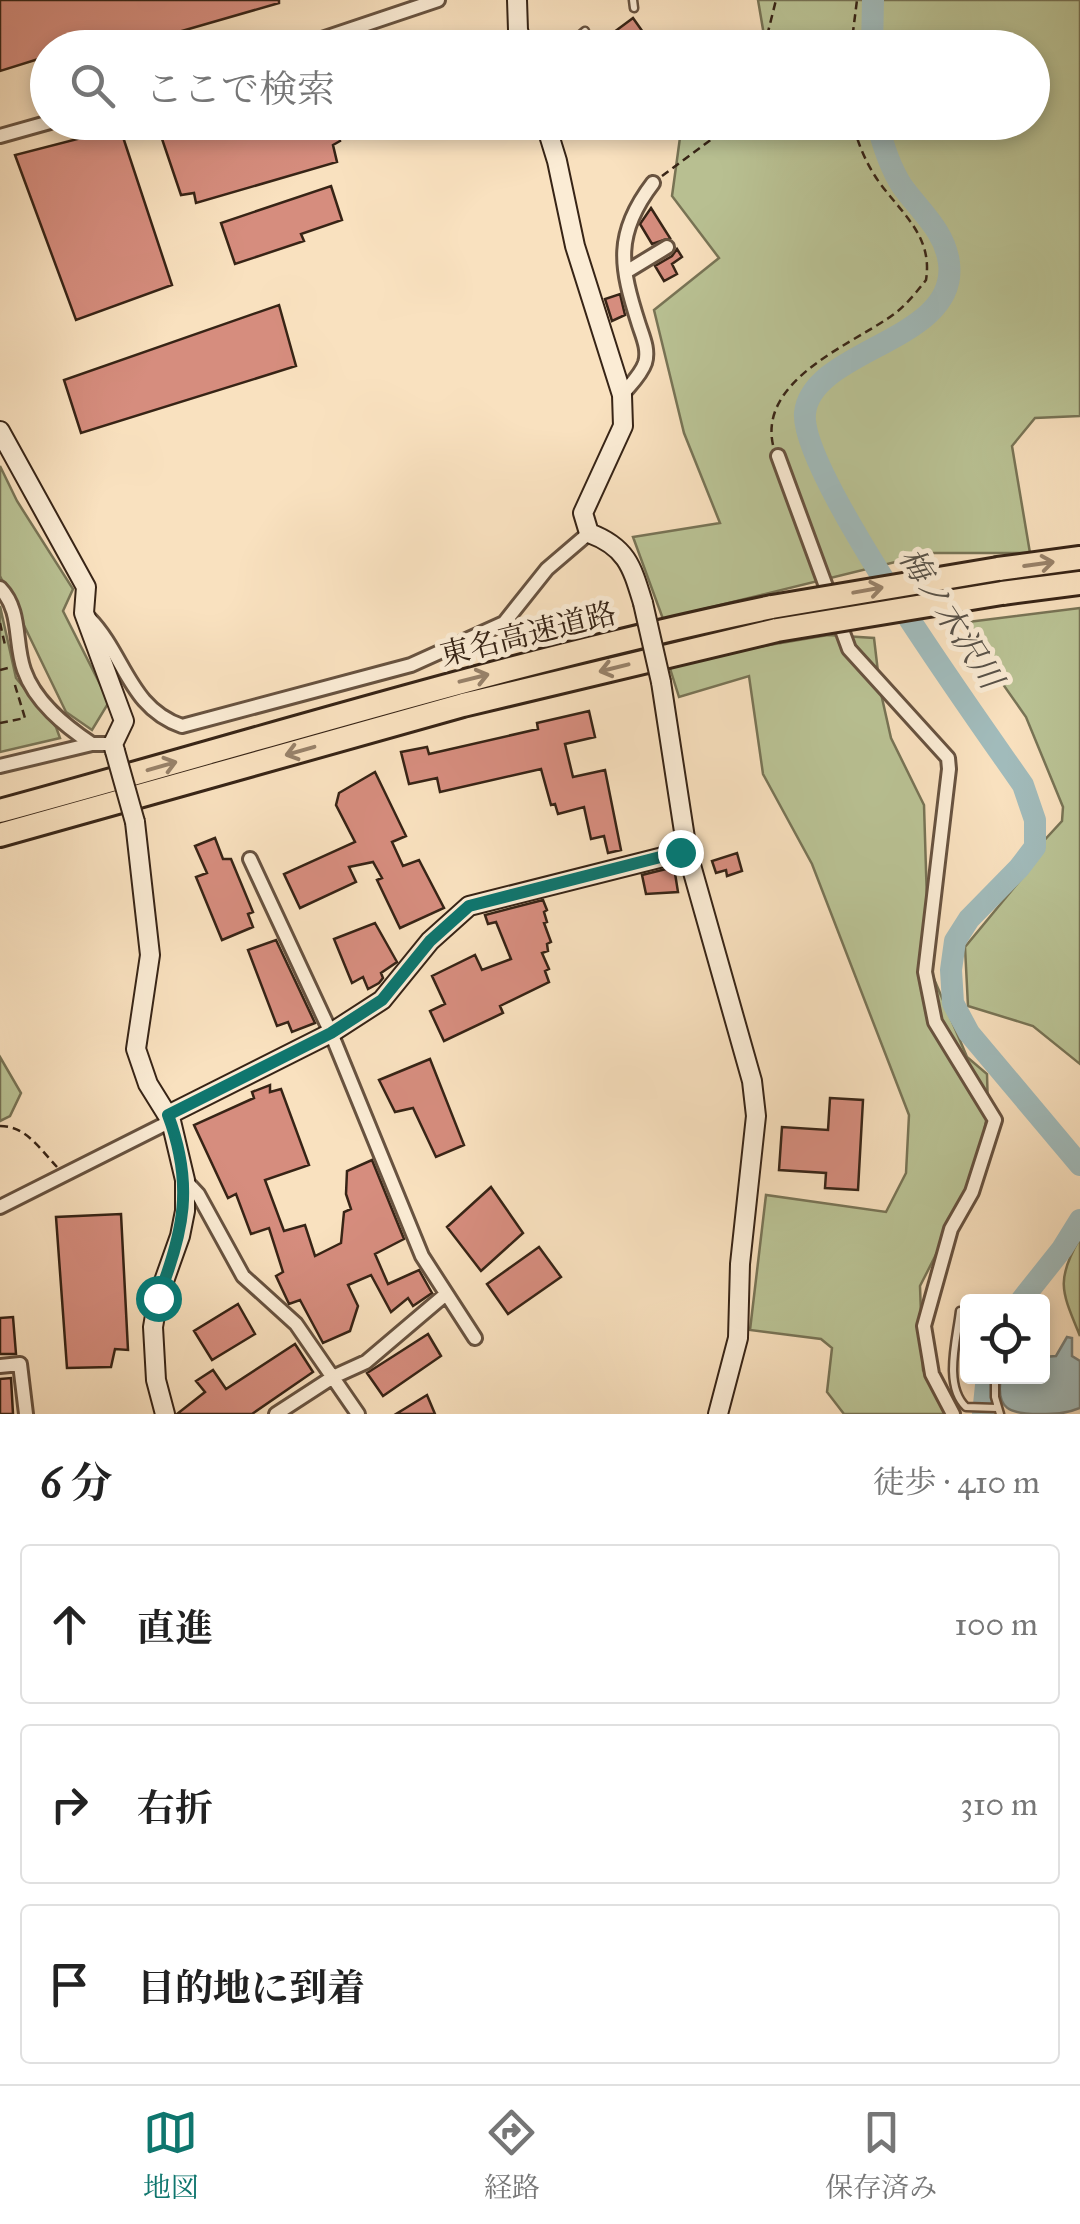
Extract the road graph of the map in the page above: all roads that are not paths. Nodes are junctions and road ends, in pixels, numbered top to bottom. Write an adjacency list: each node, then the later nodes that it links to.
1 (438, 0): 3 (street)
2 (517, 0): 4 (street)
3 (349, 30)
4 (518, 30)
5 (30, 128): 6 (street)
6 (0, 136)
7 (551, 140): 11 (street)
8 (653, 183): 10 (street)
9 (667, 248): 10 (street)
10 (626, 272): 11 (street)
11 (622, 396): 14 (street)
12 (0, 431): 18 (street)
13 (778, 456): 37 (street)
14 (589, 534): 18 (street); 25 (street, bridge)
15 (1080, 558): 19 (highway, 東名高速道路, one-way to 15, bridge)
16 (1080, 583): 19 (highway, 東名高速道路, bridge)
17 (0, 588): 20 (street)
18 (84, 613): 21 (street)
19 (775, 618): 23 (highway, 東名高速道路, one-way to 19); 24 (highway, 東名高速道路, one-way to 24)
20 (92, 744): 21 (street); 22 (street)
21 (114, 747): 28 (street, bridge)
22 (0, 766)
23 (0, 810)
24 (0, 835)
25 (686, 851): 27 (street); 43 (street)
26 (250, 859): 27 (street)
27 (331, 1033): 28 (street); 31 (street)
28 (170, 1118): 29 (street); 30 (street)
29 (184, 1180): 35 (street); 40 (street)
30 (0, 1206)
31 (446, 1294): 33 (street); 35 (street)
32 (960, 1311): 37 (lane)
33 (476, 1338)
34 (0, 1366): 39 (street)
35 (332, 1377): 41 (street); 42 (street)
36 (996, 1384): 38 (lane)
37 (956, 1410): 38 (lane)
38 (998, 1411)
39 (26, 1414)
40 (165, 1414)
41 (276, 1414)
42 (358, 1414)
43 (718, 1414)

